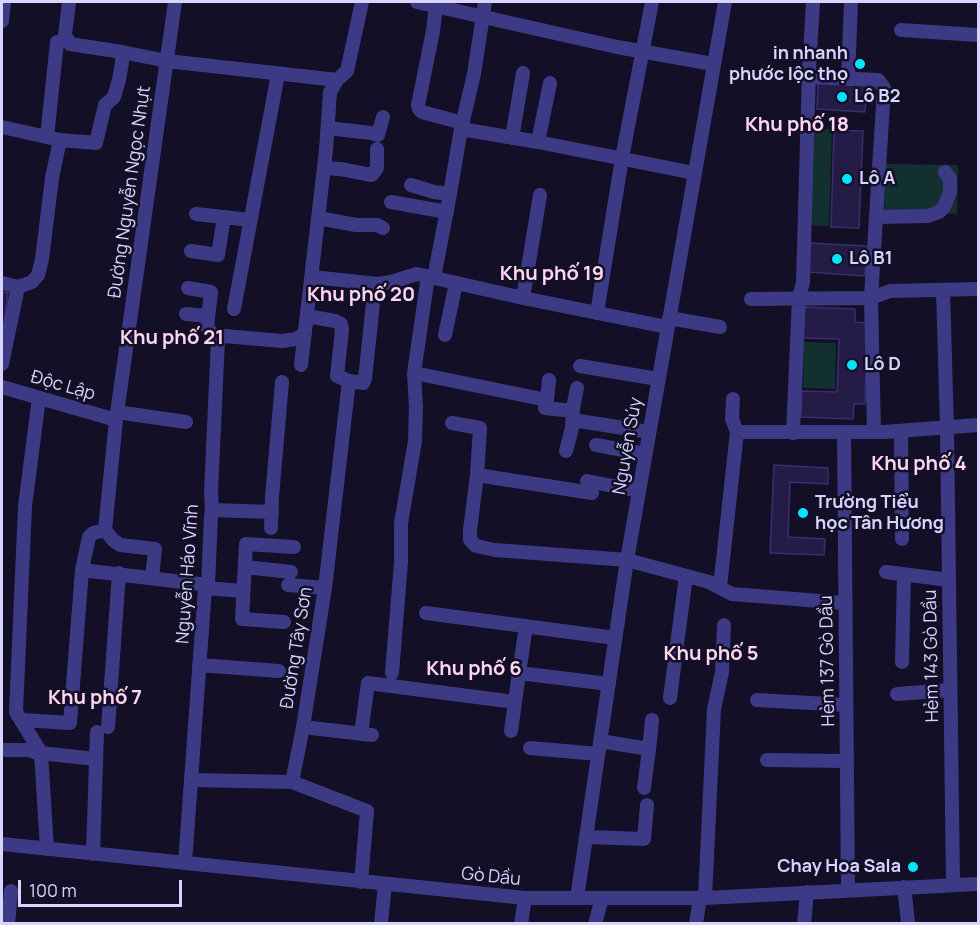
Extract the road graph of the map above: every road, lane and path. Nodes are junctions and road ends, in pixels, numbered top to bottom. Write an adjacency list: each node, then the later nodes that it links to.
1 (69, 2): 14 (street)
2 (175, 2): 17 (street, Đường Nguyễn Ngọc Nhựt)
3 (362, 2): 23 (street)
4 (417, 2): 10 (street)
5 (485, 2): 11 (street)
6 (652, 2): 15 (street)
7 (725, 2): 18 (street, Nguyễn Súy)
8 (813, 2): 21 (street)
9 (851, 2): 22 (street)
10 (436, 5): 11 (street); 26 (street)
11 (482, 17): 15 (street); 26 (street)
12 (901, 30): 13 (street)
13 (978, 35)
14 (64, 41): 16 (street); 29 (street)
15 (643, 51): 18 (street); 33 (street)
16 (122, 52): 17 (street); 29 (street)
17 (167, 61): 20 (street); 86 (street, Đường Nguyễn Ngọc Nhựt)
18 (713, 63): 36 (street, Nguyễn Súy)
19 (523, 73): 30 (street)
20 (278, 74): 23 (street); 46 (street)
21 (809, 77): 22 (street); 59 (street)
22 (848, 79): 44 (street)
23 (336, 80): 28 (street)
24 (550, 83): 31 (street)
25 (382, 117): 28 (street)
26 (462, 126): 30 (street); 38 (street)
27 (2, 127): 29 (street)
28 (328, 128): 34 (street)
29 (53, 138): 54 (street)
30 (512, 138): 31 (street)
31 (538, 142): 33 (street)
32 (377, 149): 34 (street)
33 (622, 158): 36 (street); 63 (street)
34 (324, 168): 45 (street)
35 (945, 172): 44 (street)
36 (694, 173): 67 (street, Nguyễn Súy)
37 (411, 185): 38 (street)
38 (450, 194): 41 (street)
39 (540, 195): 58 (street)
40 (391, 202): 41 (street)
41 (447, 212): 50 (street)
42 (196, 213): 43 (street)
43 (224, 217): 46 (street); 48 (street)
44 (876, 217): 60 (street)
45 (318, 218): 47 (street); 49 (street)
46 (250, 220): 62 (street)
47 (383, 228)
48 (191, 251)
49 (312, 277): 53 (street); 66 (street)
50 (431, 277): 52 (street); 53 (street); 75 (street)
51 (2, 283): 54 (street)
52 (456, 283): 58 (street); 71 (street)
53 (375, 284): 76 (street)
54 (18, 287): 72 (street)
55 (188, 288): 65 (street, Nguyễn Háo Vĩnh)
56 (978, 289): 57 (street)
57 (943, 290): 60 (street); 90 (street, Hẻm 143 Gò Dầu)
58 (523, 298): 63 (street)
59 (799, 298): 60 (street); 61 (street); 94 (street)
60 (872, 298): 95 (street)
61 (752, 299)
62 (234, 309)
63 (597, 313): 67 (street)
64 (186, 314): 65 (street)
65 (208, 316): 70 (street, Nguyễn Háo Vĩnh)
66 (307, 316): 69 (street); 76 (street, Đường Tây Sơn)
67 (668, 323): 68 (street); 77 (street, Nguyễn Súy)
68 (720, 327)
69 (305, 333): 70 (street); 73 (street)
70 (213, 335): 102 (street, Nguyễn Háo Vĩnh)
71 (445, 335)
72 (2, 364)
73 (302, 366)
74 (580, 366): 77 (street)
75 (414, 373): 84 (street); 130 (street)
76 (343, 379): 119 (street, Đường Tây Sơn)
77 (658, 379): 92 (street, Nguyễn Súy)
78 (549, 380): 84 (street)
79 (282, 382): 103 (street)
80 (2, 387): 82 (street, Độc Lập)
81 (577, 388): 85 (street)
82 (39, 398): 86 (street, Độc Lập); 139 (street)
83 (733, 399): 93 (street)
84 (547, 400): 85 (street)
85 (573, 415): 92 (street); 98 (street)
86 (116, 416): 87 (street, Độc Lập); 105 (street, Đường Nguyễn Ngọc Nhựt)
87 (186, 422)
88 (452, 423): 100 (street)
89 (978, 425): 90 (street)
90 (947, 428): 91 (street); 116 (street, Hẻm 143 Gò Dầu)
91 (901, 431): 95 (street); 106 (street)
92 (649, 432): 99 (street, Nguyễn Súy)
93 (737, 432): 94 (street); 118 (street)
94 (793, 432): 96 (street)
95 (874, 432): 96 (street)
96 (843, 433): 121 (street, Hẻm 137 Gò Dầu)
97 (596, 445): 99 (street)
98 (566, 451)
99 (645, 454): 101 (street, Nguyễn Súy)
100 (477, 475): 101 (street); 108 (street)
101 (639, 491): 108 (street, Nguyễn Súy)
102 (212, 510): 103 (street); 117 (street, Nguyễn Háo Vĩnh)
103 (272, 512): 104 (street)
104 (271, 528)
105 (105, 531): 110 (street); 115 (street)
106 (903, 539)
107 (294, 547): 109 (street)
108 (627, 561): 114 (street); 126 (street, Nguyễn Súy)
109 (245, 567): 119 (street); 120 (street)
110 (82, 570): 112 (street); 139 (street)
111 (886, 572): 113 (street)
112 (119, 573): 115 (street); 148 (street)
113 (904, 574): 116 (street); 127 (street)
114 (686, 576): 118 (street); 135 (street)
115 (152, 578): 117 (street)
116 (949, 580): 133 (street, Hẻm 143 Gò Dầu)
117 (207, 586): 120 (street); 128 (street, Nguyễn Háo Vĩnh)
118 (720, 587): 121 (street)
119 (325, 588): 141 (street, Đường Tây Sơn)
120 (243, 591): 123 (street)
121 (845, 603): 138 (street, Hẻm 137 Gò Dầu)
122 (426, 613): 125 (street)
123 (284, 622)
124 (724, 625): 168 (street)
125 (526, 626): 126 (street); 131 (street)
126 (615, 638): 132 (street, Nguyễn Súy)
127 (902, 662)
128 (199, 665): 129 (street); 151 (street, Nguyễn Háo Vĩnh)
129 (279, 671)
130 (392, 673)
131 (519, 673): 132 (street); 137 (street)
132 (609, 684): 144 (street, Nguyễn Súy)
133 (950, 690): 134 (street); 162 (street, Hẻm 143 Gò Dầu)
134 (897, 694)
135 (670, 698)
136 (757, 700): 138 (street)
137 (514, 702): 141 (street); 142 (street)
138 (846, 705): 150 (street, Hẻm 137 Gò Dầu)
139 (22, 720): 147 (street)
140 (652, 720): 145 (street)
141 (303, 727): 152 (street, Đường Tây Sơn)
142 (511, 731)
143 (531, 747): 144 (street)
144 (599, 747): 145 (street); 155 (street, Nguyễn Súy)
145 (649, 749): 153 (street)
146 (2, 750): 147 (street)
147 (42, 754): 148 (street); 157 (street)
148 (95, 759): 158 (street)
149 (767, 760): 150 (street)
150 (847, 761): 165 (street, Hẻm 137 Gò Dầu)
151 (191, 780): 152 (street); 159 (street, Nguyễn Háo Vĩnh)
152 (292, 782): 160 (street)
153 (644, 788)
154 (647, 805): 155 (street)
155 (586, 837): 170 (street, Nguyễn Súy)
156 (2, 844): 157 (street, Gò Dầu)
157 (47, 849): 158 (street, Gò Dầu)
158 (93, 854): 159 (street, Gò Dầu)
159 (185, 863): 160 (street, Gò Dầu)
160 (361, 882): 161 (street, Gò Dầu)
161 (385, 884): 169 (street, Gò Dầu); 173 (street)
162 (953, 884): 163 (street, Gò Dầu); 164 (street, Gò Dầu)
163 (978, 885)
164 (904, 887): 165 (street, Gò Dầu); 178 (street)
165 (848, 890): 167 (street, Gò Dầu)
166 (11, 891): 172 (street)
167 (807, 892): 168 (street, Gò Dầu); 177 (street)
168 (702, 897): 171 (street, Gò Dầu); 176 (street)
169 (525, 898): 170 (street, Gò Dầu); 174 (street)
170 (577, 898): 171 (street, Gò Dầu)
171 (602, 898): 175 (street)
172 (8, 924)
173 (381, 924)
174 (521, 924)
175 (595, 924)
176 (696, 924)
177 (804, 924)
178 (907, 924)

